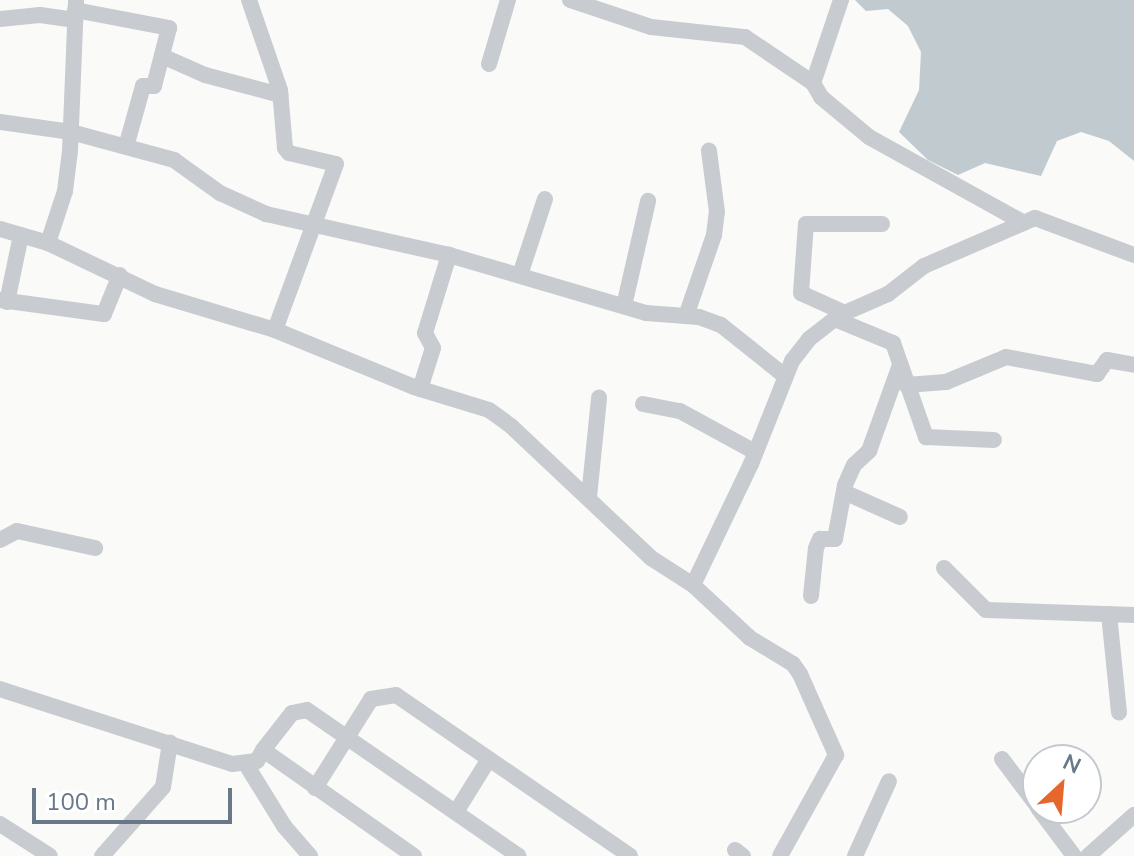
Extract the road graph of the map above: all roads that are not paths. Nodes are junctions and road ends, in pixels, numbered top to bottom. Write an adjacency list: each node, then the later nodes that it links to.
1 (249, 0): 10 (street)
2 (508, 0): 8 (street)
3 (570, 0): 9 (street)
4 (841, 0): 9 (street)
5 (75, 10): 6 (street); 7 (street); 12 (street)
6 (0, 19)
7 (162, 56): 10 (street); 13 (street)
8 (489, 64)
9 (813, 83): 18 (street)
10 (280, 95): 17 (street)
11 (0, 122): 12 (street)
12 (71, 132): 13 (street); 22 (street)
13 (126, 147): 17 (street)
14 (709, 151): 29 (street)
15 (545, 199): 26 (street)
16 (648, 201): 28 (street)
17 (314, 223): 23 (street); 31 (street)
18 (1024, 223): 24 (street); 30 (street)
19 (882, 224): 30 (street)
20 (0, 229): 21 (street)
21 (21, 235): 22 (street); 27 (street)
22 (48, 243): 25 (street)
23 (449, 255): 26 (street); 36 (street)
24 (1134, 255)
25 (120, 275): 27 (street); 31 (street)
26 (520, 275): 28 (street)
27 (4, 301)
28 (624, 306): 29 (street)
29 (686, 316): 34 (street)
30 (840, 316): 32 (street); 34 (street)
31 (275, 330): 36 (street)
32 (900, 365): 35 (street); 41 (street)
33 (1134, 365): 35 (street)
34 (785, 376): 40 (street)
35 (906, 385): 39 (street)
36 (420, 389): 42 (street)
37 (599, 398): 42 (street)
38 (643, 404): 40 (street)
39 (994, 440)
40 (755, 452): 47 (street)
41 (844, 492): 43 (street); 48 (street)
42 (589, 497): 47 (street)
43 (900, 517)
44 (0, 540): 45 (street)
45 (95, 548)
46 (944, 568): 49 (street)
47 (693, 585): 72 (street)
48 (811, 596)
49 (1109, 614): 50 (street); 52 (street)
50 (1134, 615)
51 (0, 689): 54 (street)
52 (1119, 712)
53 (346, 737): 55 (street); 56 (street); 61 (street); 62 (street)
54 (170, 743): 58 (street); 68 (street)
55 (263, 750): 58 (street); 61 (street)
56 (489, 759): 62 (street); 71 (street)
57 (1002, 759): 60 (street)
58 (247, 766): 69 (street)
59 (889, 781): 73 (street)
60 (1022, 786)
61 (315, 788): 70 (street)
62 (456, 812): 66 (street)
63 (1134, 815): 75 (street)
64 (0, 824): 67 (street)
65 (1050, 824): 74 (street)
66 (510, 853)
67 (50, 856)
68 (102, 856)
69 (310, 856)
70 (414, 856)
71 (630, 856)
72 (780, 856)
73 (855, 856)
74 (1074, 856)
75 (1088, 856)

